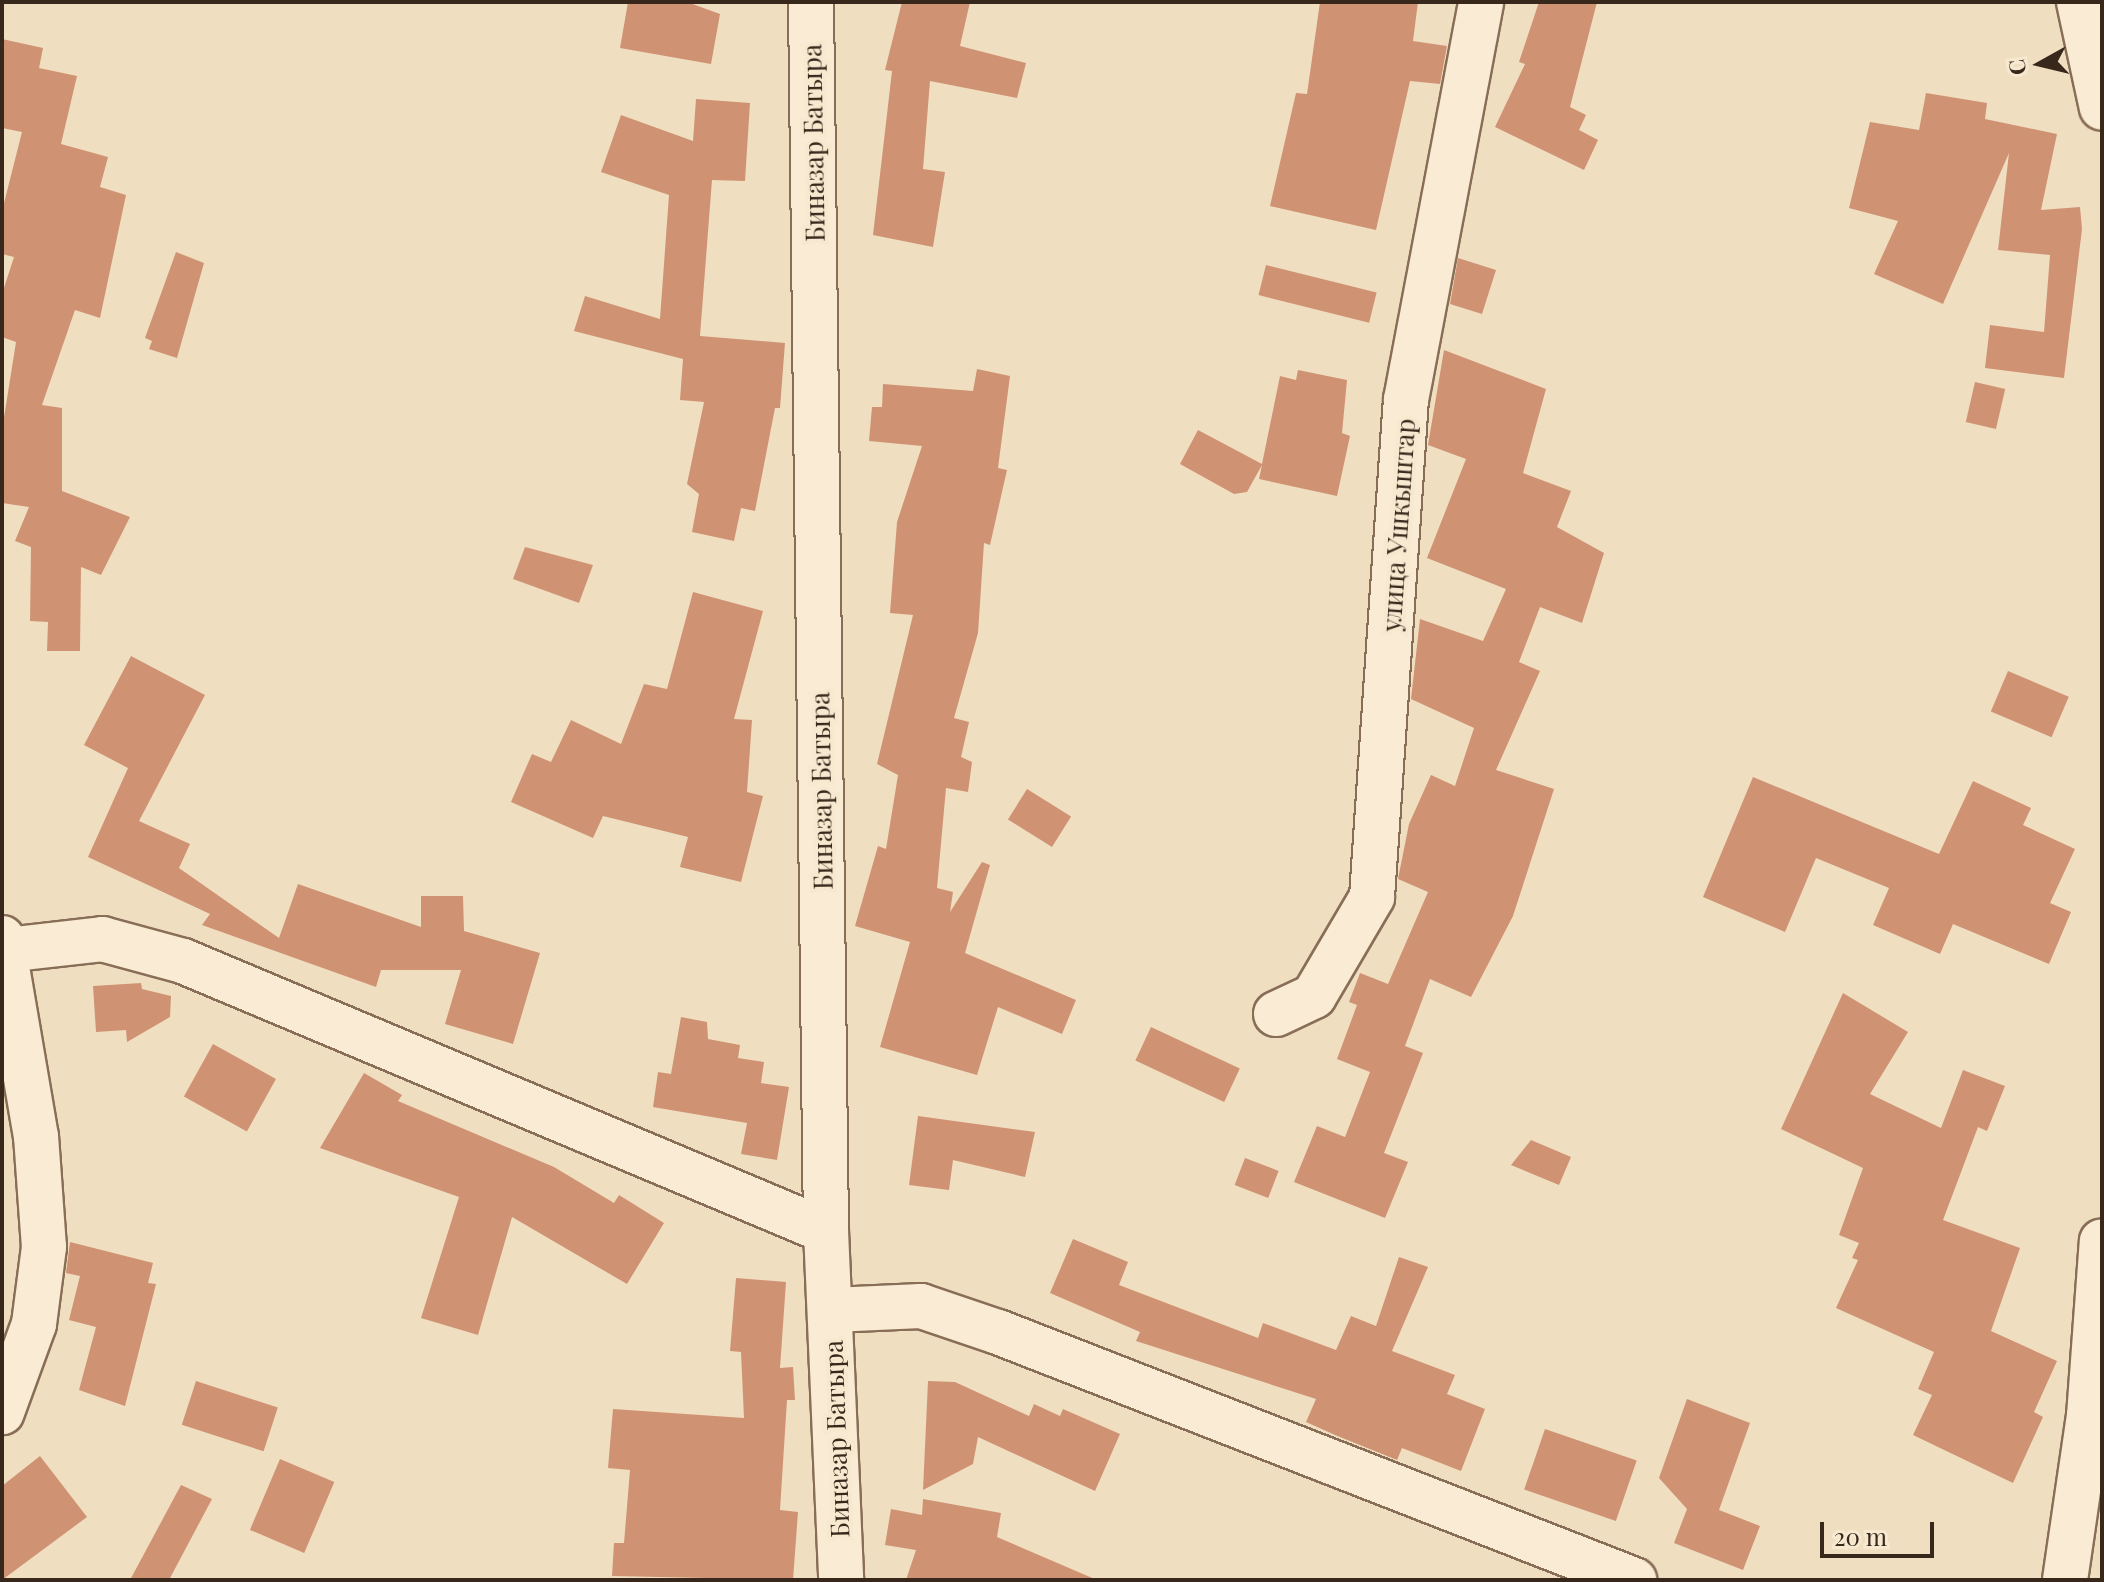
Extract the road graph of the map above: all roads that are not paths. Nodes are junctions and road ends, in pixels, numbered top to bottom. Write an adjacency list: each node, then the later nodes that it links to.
1 (811, 2): 7 (street, Биназар Батыра)
2 (1481, 2): 6 (street, улица Ушкыштар)
3 (2079, 2): 4 (street)
4 (2102, 108)
5 (4, 944): 7 (street); 10 (street)
6 (1276, 1014)
7 (826, 1231): 9 (street, Биназар Батыра)
8 (2102, 1241): 13 (street)
9 (832, 1310): 11 (street, Биназар Батыра); 12 (street)
10 (2, 1412)
11 (841, 1580)
12 (1634, 1580)
13 (2065, 1580)

